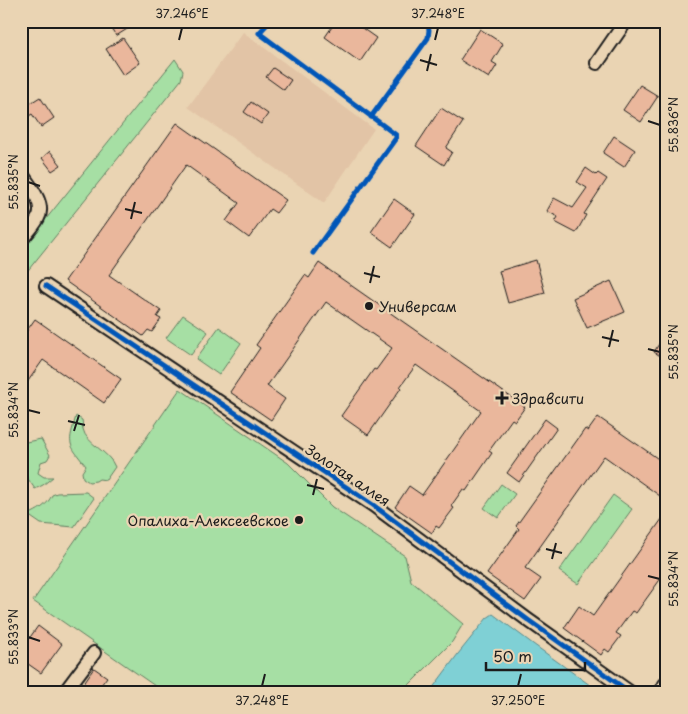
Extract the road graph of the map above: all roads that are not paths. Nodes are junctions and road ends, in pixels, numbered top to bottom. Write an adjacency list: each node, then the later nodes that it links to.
1 (626, 21): 2 (street)
2 (597, 63)
3 (21, 173): 4 (street)
4 (21, 240)
5 (46, 286): 9 (street, Золотая аллея)
6 (94, 653): 8 (street)
7 (667, 685): 10 (street)
8 (64, 693)
9 (631, 693)
10 (662, 693)

